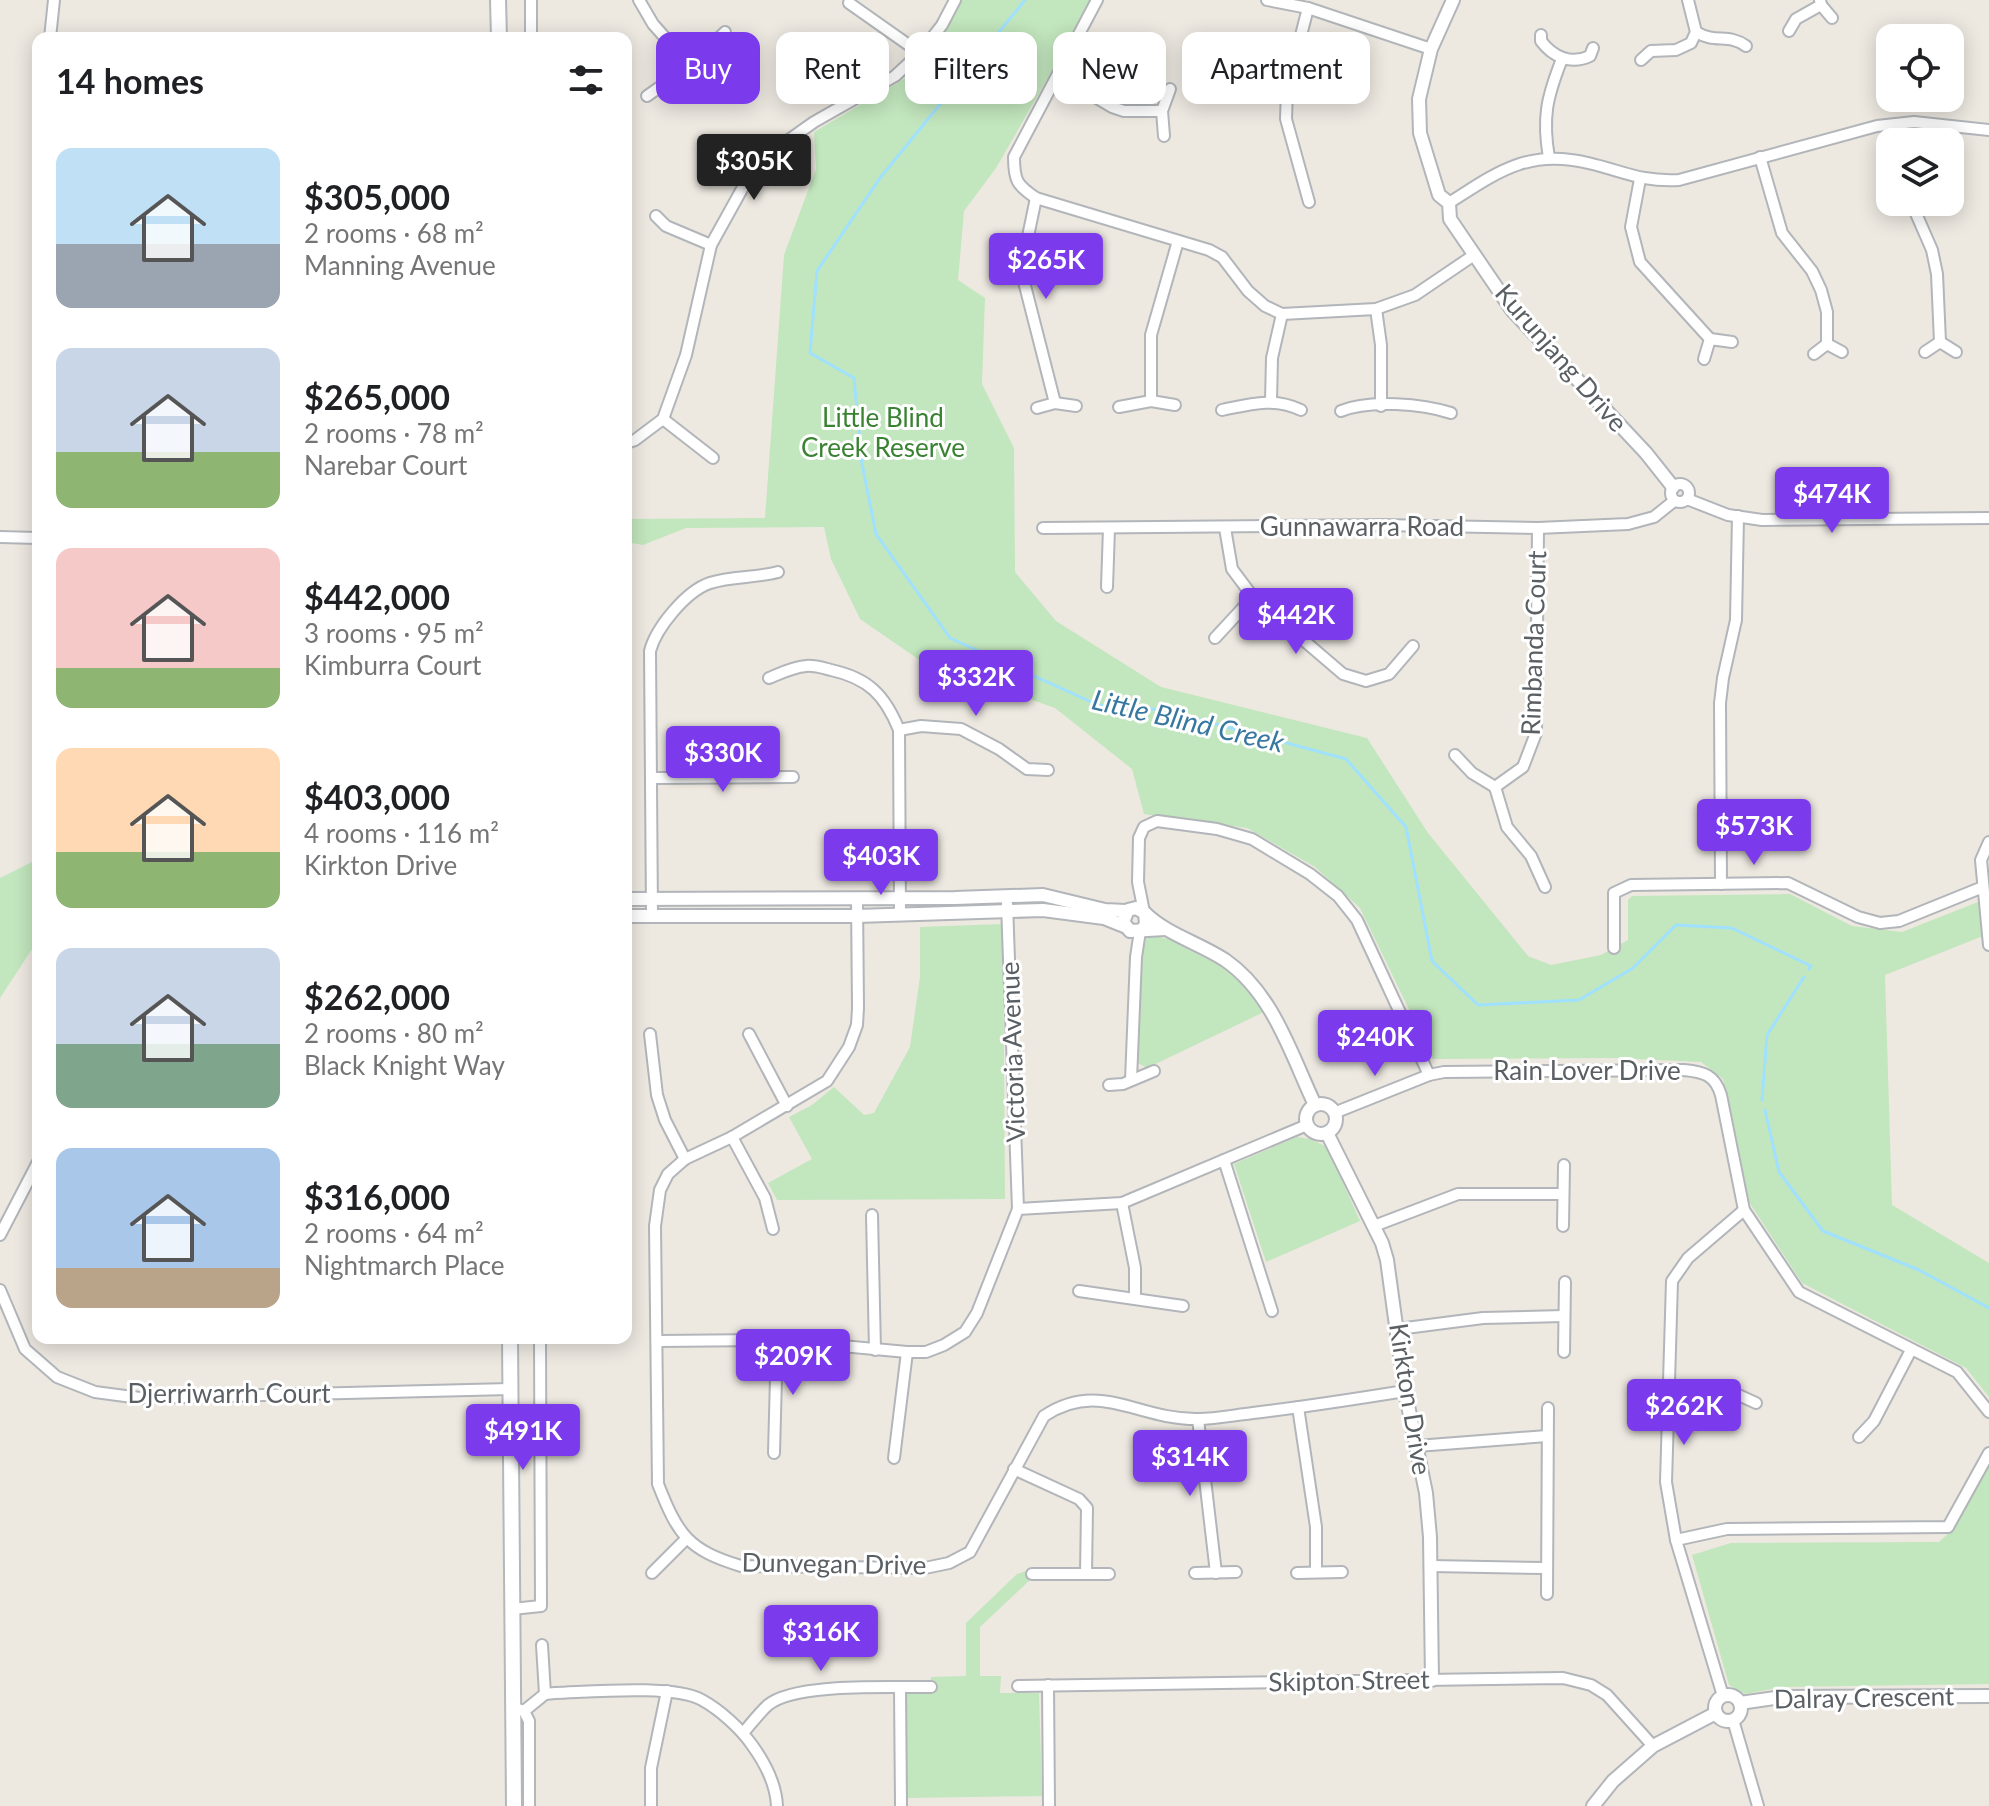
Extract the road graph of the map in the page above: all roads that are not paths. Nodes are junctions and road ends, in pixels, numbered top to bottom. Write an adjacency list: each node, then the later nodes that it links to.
1 (54, 0): 15 (street)
2 (498, 0): 16 (main road)
3 (531, 0): 17 (street)
4 (639, 0): 18 (street)
5 (955, 0): 19 (street)
6 (1097, 0): 20 (street)
7 (1267, 0): 12 (street)
8 (1453, 0): 26 (street, Kurunjang Drive)
9 (1688, 0): 21 (street)
10 (849, 3): 23 (street)
11 (1820, 3): 13 (street); 14 (street)
12 (1308, 8): 26 (street); 44 (street)
13 (1832, 18)
14 (1789, 31)
15 (51, 32)
16 (499, 32)
17 (531, 32)
18 (660, 32)
19 (936, 32)
20 (1080, 32)
21 (1696, 32): 24 (street); 28 (street)
22 (1541, 35): 27 (street)
23 (905, 42)
24 (1746, 46)
25 (1593, 48): 27 (street)
26 (1431, 49): 45 (street, Kurunjang Drive)
27 (1562, 59): 41 (street)
28 (1641, 60)
29 (905, 67): 49 (street)
30 (1053, 84): 43 (street)
31 (1170, 89): 35 (street)
32 (656, 90): 33 (street)
33 (647, 96)
34 (1107, 104): 35 (street)
35 (1162, 111): 39 (street)
36 (1898, 124): 37 (street); 38 (street); 40 (street)
37 (1898, 128)
38 (1989, 130)
39 (1164, 136)
40 (1760, 157): 42 (street); 56 (street)
41 (1549, 158): 42 (street); 45 (street)
42 (1640, 179): 53 (street)
43 (1036, 198): 48 (street); 64 (street)
44 (1309, 202)
45 (1449, 203): 50 (street, Kurunjang Drive)
46 (656, 216): 49 (street)
47 (1917, 216): 55 (street)
48 (1178, 241): 52 (street); 62 (street)
49 (711, 245): 74 (street)
50 (1474, 255): 51 (street); 77 (street, Kurunjang Drive)
51 (1376, 309): 52 (street); 67 (street)
52 (1282, 314): 63 (street)
53 (1710, 339): 54 (street); 61 (street)
54 (1732, 342)
55 (1940, 342): 58 (street); 59 (street)
56 (1827, 344): 57 (street); 60 (street)
57 (1842, 352)
58 (1925, 352)
59 (1956, 352)
60 (1814, 354)
61 (1704, 359)
62 (1151, 401): 65 (street); 68 (street)
63 (1271, 401): 70 (street); 71 (street)
64 (1055, 403): 66 (street); 69 (street)
65 (1175, 405)
66 (1076, 406)
67 (1381, 406): 72 (street); 73 (street)
68 (1119, 407)
69 (1037, 408)
70 (1222, 410)
71 (1301, 410)
72 (1341, 411)
73 (1451, 413)
74 (663, 419): 75 (street); 76 (street)
75 (632, 441)
76 (713, 458)
77 (1673, 487): 78 (street); 79 (street)
78 (1687, 499): 79 (street); 80 (street)
79 (1674, 501): 85 (street, Gunnawarra Road)
80 (1738, 516): 81 (street); 102 (street)
81 (1989, 518)
82 (1043, 528): 83 (street, Gunnawarra Road)
83 (1109, 528): 84 (street, Gunnawarra Road); 89 (street)
84 (1225, 528): 85 (street, Gunnawarra Road); 90 (street)
85 (1538, 528): 99 (street, Rimbanda Court)
86 (0, 537): 87 (street)
87 (32, 538)
88 (778, 572): 98 (street)
89 (1107, 587)
90 (1253, 597): 91 (street); 92 (street)
91 (1215, 638)
92 (1413, 646)
93 (769, 678): 94 (street)
94 (899, 730): 96 (street); 106 (street)
95 (1455, 755): 99 (street)
96 (1048, 770)
97 (793, 777): 98 (street)
98 (653, 778): 108 (street)
99 (1495, 787): 103 (street)
100 (1989, 842): 104 (street)
101 (1138, 882): 110 (street); 112 (street); 126 (street)
102 (1721, 884): 104 (street); 121 (street)
103 (1545, 887)
104 (1983, 887): 120 (street)
105 (1007, 895): 106 (street); 110 (street); 111 (street, Victoria Avenue)
106 (900, 898): 109 (street); 113 (street)
107 (632, 899): 108 (street)
108 (652, 899): 109 (street); 115 (street)
109 (857, 899): 116 (street, Dunvegan Drive)
110 (1127, 911): 112 (street); 117 (street)
111 (1008, 912): 113 (street); 117 (street); 141 (street, Victoria Avenue)
112 (1144, 912): 118 (street); 119 (street)
113 (900, 915): 116 (street)
114 (632, 916): 115 (street)
115 (652, 916): 116 (street)
116 (857, 916): 130 (street, Dunvegan Drive)
117 (1125, 927): 119 (street); 122 (street)
118 (1165, 929): 119 (street); 129 (street)
119 (1141, 930): 122 (street)
120 (1989, 945)
121 (1614, 948)
122 (1136, 957): 127 (street)
123 (650, 1034): 135 (street)
124 (749, 1034): 130 (street)
125 (1154, 1071): 127 (street)
126 (1429, 1075): 131 (street); 142 (street, Rain Lover Drive)
127 (1131, 1080): 128 (street)
128 (1109, 1085)
129 (1315, 1105): 131 (street); 132 (street)
130 (787, 1106): 134 (street, Dunvegan Drive)
131 (1334, 1113): 133 (street)
132 (1307, 1125): 133 (street); 136 (street)
133 (1327, 1133): 144 (street, Kirkton Drive)
134 (732, 1137): 135 (street, Dunvegan Drive); 146 (street)
135 (685, 1159): 157 (street, Dunvegan Drive)
136 (1224, 1160): 140 (street); 153 (street)
137 (1564, 1165): 139 (street)
138 (32, 1174): 147 (street)
139 (1563, 1194): 144 (street); 145 (street)
140 (1122, 1203): 141 (street); 151 (street)
141 (1018, 1209): 162 (street)
142 (1744, 1210): 161 (street, Rain Lover Drive); 165 (street)
143 (872, 1215): 160 (street)
144 (1374, 1226): 155 (street, Kirkton Drive)
145 (1563, 1226)
146 (773, 1229)
147 (0, 1235)
148 (1565, 1282): 154 (street)
149 (0, 1290): 164 (street, Djerriwarrh Court)
150 (1079, 1291): 151 (street)
151 (1135, 1298): 152 (street)
152 (1183, 1306)
153 (1272, 1311)
154 (1564, 1316): 155 (street); 163 (street)
155 (1398, 1329): 166 (street, Kirkton Drive)
156 (777, 1340): 157 (street); 160 (street); 175 (street)
157 (658, 1341): 179 (street, Dunvegan Drive)
158 (510, 1344): 164 (main road)
159 (540, 1344): 194 (street)
160 (875, 1350): 162 (street)
161 (1911, 1350): 170 (street, Rain Lover Drive); 173 (street)
162 (907, 1352): 177 (street)
163 (1564, 1352)
164 (511, 1389): 194 (main road)
165 (1668, 1389): 167 (street); 180 (street)
166 (1405, 1391): 168 (street, Dunvegan Drive); 174 (street, Kirkton Drive)
167 (1756, 1403)
168 (1298, 1407): 171 (street, Dunvegan Drive); 184 (street)
169 (1548, 1408): 172 (street)
170 (1989, 1412)
171 (1198, 1419): 178 (street, Dunvegan Drive); 188 (street)
172 (1547, 1436): 174 (street); 182 (street)
173 (1859, 1437)
174 (1417, 1446): 181 (street, Kirkton Drive)
175 (774, 1453)
176 (1989, 1453): 180 (street)
177 (894, 1458)
178 (1014, 1469): 179 (street, Dunvegan Drive); 191 (street)
179 (686, 1539): 186 (street)
180 (1676, 1540): 203 (street)
181 (1431, 1566): 182 (street); 196 (street, Kirkton Drive)
182 (1545, 1568): 193 (street)
183 (1236, 1572): 188 (street)
184 (1316, 1572): 185 (street); 189 (street)
185 (1342, 1572)
186 (652, 1573)
187 (1195, 1573): 188 (street)
188 (1216, 1573)
189 (1297, 1573)
190 (1032, 1574): 191 (street)
191 (1086, 1574): 192 (street)
192 (1109, 1574)
193 (1547, 1594)
194 (512, 1609): 206 (main road)
195 (542, 1645): 202 (street)
196 (1432, 1680): 197 (street, Skipton Street); 210 (street, Skipton Street)
197 (1048, 1685): 198 (street, Skipton Street); 216 (street)
198 (1018, 1686)
199 (931, 1687): 200 (street)
200 (900, 1688): 209 (street); 215 (street)
201 (667, 1691): 202 (street); 209 (street); 213 (street)
202 (545, 1694): 206 (street)
203 (1723, 1696): 205 (street); 207 (street)
204 (1989, 1696): 205 (street, Dalray Crescent)
205 (1740, 1703): 208 (street)
206 (518, 1709): 211 (main road); 212 (street)
207 (1716, 1713): 208 (street); 210 (street)
208 (1733, 1720): 218 (street)
209 (743, 1733): 214 (street)
210 (1653, 1746): 217 (street)
211 (514, 1806)
212 (529, 1806)
213 (651, 1806)
214 (777, 1806)
215 (901, 1806)
216 (1049, 1806)
217 (1593, 1806)
218 (1758, 1806)

